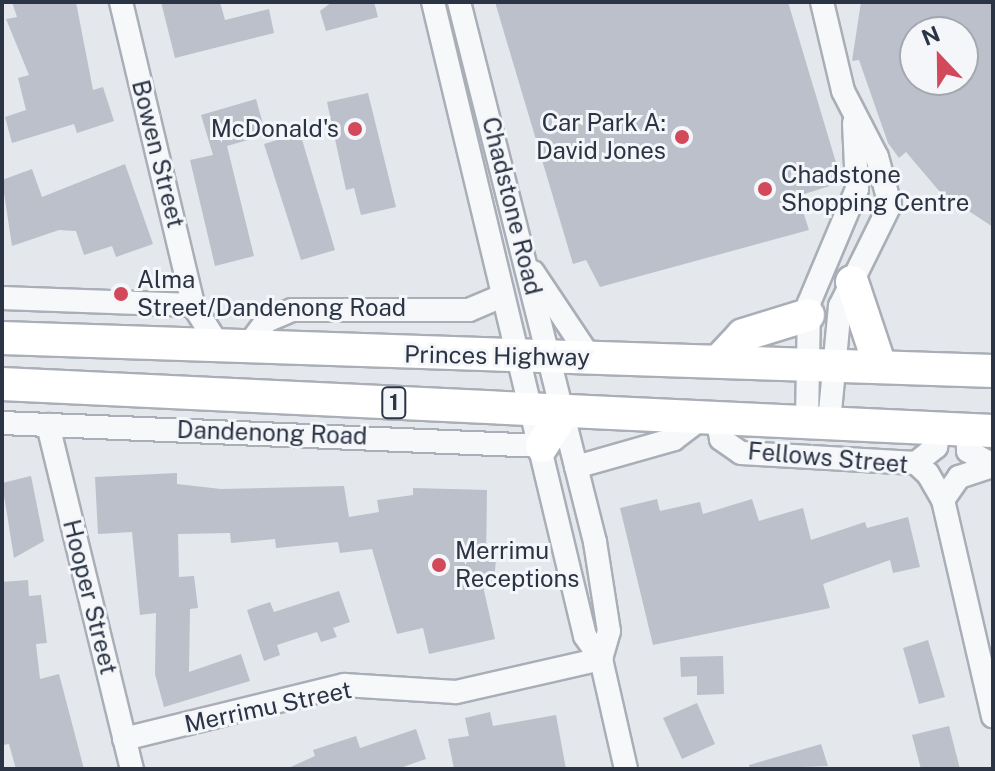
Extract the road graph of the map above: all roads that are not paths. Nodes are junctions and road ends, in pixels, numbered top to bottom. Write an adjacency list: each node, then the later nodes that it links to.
1 (121, 2): 10 (street, Bowen Street)
2 (433, 2): 8 (street, Chadstone Road)
3 (459, 2): 6 (street, Chadstone Road)
4 (825, 9): 5 (street)
5 (854, 123): 7 (street); 11 (street)
6 (527, 264): 14 (street, Chadstone Road); 16 (street)
7 (852, 282): 18 (street); 19 (highway)
8 (502, 296): 13 (street); 15 (street, Chadstone Road)
9 (2, 298): 10 (street)
10 (193, 305): 13 (street)
11 (808, 315): 17 (highway); 18 (street)
12 (2, 338): 13 (highway, Princes Highway / 1)
13 (232, 347): 15 (highway, Princes Highway / 1)
14 (550, 357): 15 (highway, Princes Highway / 1); 16 (highway, Princes Highway / 1); 23 (street, Chadstone Road)
15 (518, 358): 22 (street, Chadstone Road)
16 (591, 359): 17 (highway, Princes Highway / 1)
17 (719, 361): 18 (highway, Princes Highway / 1)
18 (819, 362): 19 (highway, Princes Highway / 1); 25 (street)
19 (879, 363): 20 (highway, Princes Highway / 1)
20 (993, 371)
21 (2, 384): 22 (highway, Princes Highway / 1)
22 (532, 409): 23 (highway, Princes Highway / 1); 29 (street, Chadstone Road)
23 (564, 411): 24 (highway, 1); 29 (highway); 32 (street, Chadstone Road)
24 (710, 417): 25 (highway, 1); 30 (street, Fellows Street); 32 (street)
25 (818, 422): 28 (highway, 1)
26 (2, 423): 27 (street, Dandenong Road)
27 (48, 425): 29 (street, Dandenong Road); 36 (street, Hooper Street)
28 (966, 429): 30 (street); 31 (street)
29 (542, 446): 34 (street, Chadstone Road)
30 (916, 463): 33 (street, Fellows Street)
31 (993, 465): 33 (street)
32 (576, 467): 34 (street, Chadstone Road)
33 (943, 500): 35 (street, Fellows Street)
34 (601, 659): 36 (street, Merrimu Street); 38 (street)
35 (993, 716)
36 (124, 739): 37 (street, Hooper Street)
37 (132, 769)
38 (626, 769)

